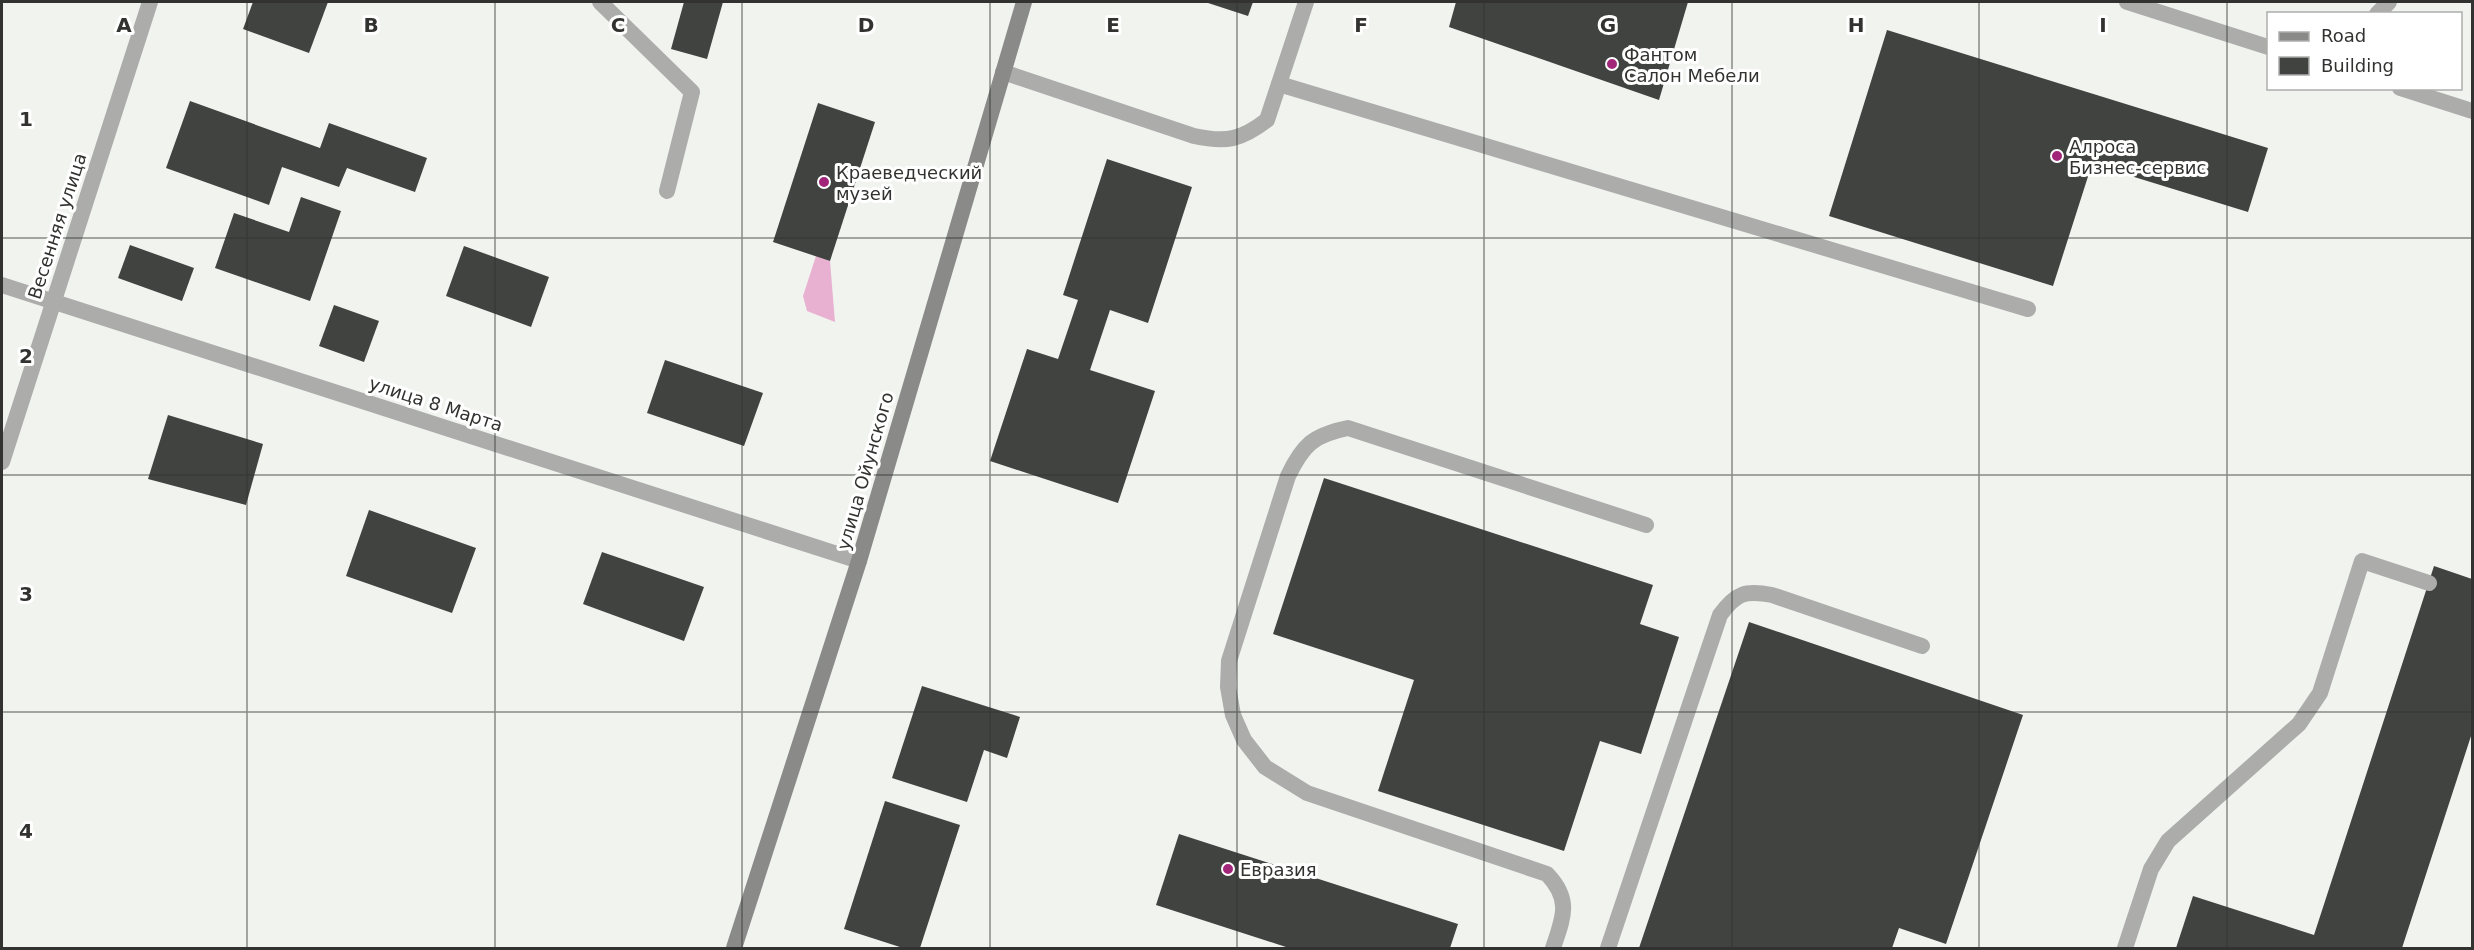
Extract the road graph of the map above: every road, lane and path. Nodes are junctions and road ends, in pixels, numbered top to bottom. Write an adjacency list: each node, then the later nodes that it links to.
1 (150, 2): 13 (street, Весенняя улица)
2 (600, 2): 11 (street)
3 (1024, 2): 7 (main road, улица Ойунского)
4 (1306, 2): 8 (street)
5 (2127, 2): 6 (street)
6 (2267, 46)
7 (1003, 72): 8 (street); 17 (main road, улица Ойунского)
8 (1279, 84): 14 (street)
9 (2406, 90): 10 (street)
10 (2472, 111)
11 (667, 191)
12 (2, 285): 13 (street, улица 8 Марта)
13 (53, 301): 15 (street, Весенняя улица); 17 (street, улица 8 Марта)
14 (2028, 309)
15 (2, 462)
16 (1646, 525): 21 (street)
17 (859, 561): 20 (main road, улица Ойунского)
18 (2429, 582): 23 (street)
19 (1922, 645): 22 (street)
20 (734, 948)
21 (1553, 948)
22 (1608, 948)
23 (2125, 948)

